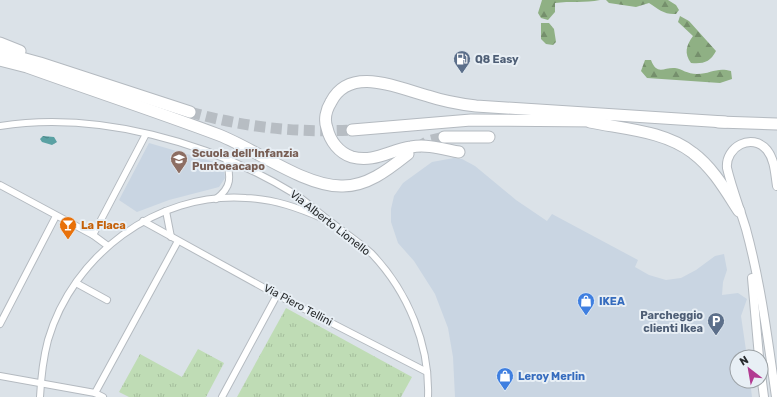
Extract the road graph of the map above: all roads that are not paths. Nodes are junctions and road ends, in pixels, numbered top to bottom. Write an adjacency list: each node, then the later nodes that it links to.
1 (0, 43): 4 (highway)
2 (0, 52): 4 (highway)
3 (0, 60): 15 (highway)
4 (102, 83): 5 (highway)
5 (190, 112)
6 (582, 120): 7 (highway); 10 (highway); 21 (highway)
7 (725, 122): 8 (highway); 14 (highway)
8 (777, 124)
9 (0, 126): 11 (street, Via Alberto Lionello)
10 (352, 130)
11 (146, 134): 16 (street, Via Alberto Lionello); 25 (street)
12 (444, 137): 13 (highway)
13 (488, 137)
14 (459, 152)
15 (408, 154)
16 (226, 159): 19 (street); 24 (street, Via Alberto Lionello)
17 (0, 185): 22 (street)
18 (777, 186): 21 (main road)
19 (216, 199): 20 (street); 24 (street)
20 (166, 211): 23 (street); 26 (street)
21 (739, 211): 29 (main road)
22 (56, 216): 25 (street); 33 (street)
23 (143, 221): 26 (street, Via Piero Tellini); 28 (street)
24 (331, 222): 35 (street, Via Alberto Lionello)
25 (93, 235): 28 (street)
26 (171, 237): 27 (street, Via Piero Tellini)
27 (178, 241): 31 (street, Via Piero Tellini); 38 (street)
28 (108, 246): 30 (street)
29 (749, 247): 34 (main road); 43 (main road)
30 (76, 282): 32 (street); 37 (street)
31 (277, 295): 35 (street, Via Piero Tellini); 41 (street)
32 (107, 300)
33 (0, 324)
34 (758, 349)
35 (427, 372): 42 (street, Via Alberto Lionello)
36 (0, 376): 37 (street)
37 (41, 383): 38 (street); 39 (street)
38 (95, 393): 40 (street)
39 (40, 397)
40 (103, 397)
41 (222, 397)
42 (428, 397)
43 (776, 397)

